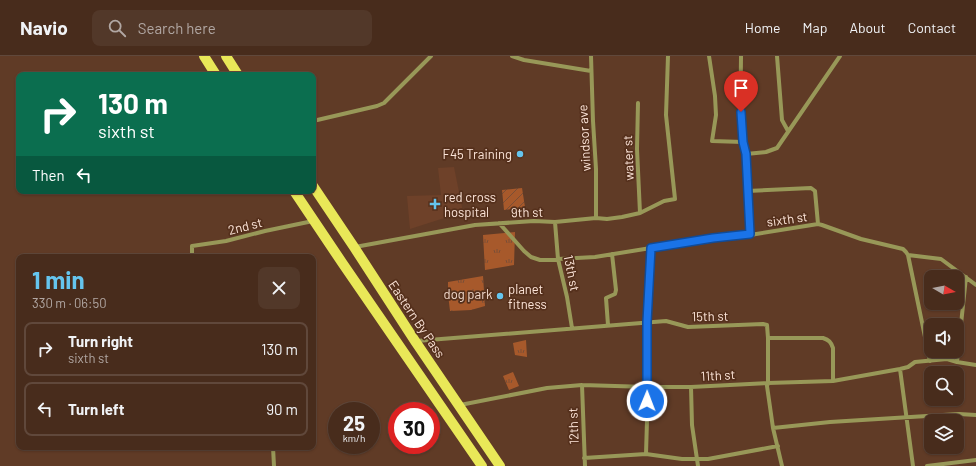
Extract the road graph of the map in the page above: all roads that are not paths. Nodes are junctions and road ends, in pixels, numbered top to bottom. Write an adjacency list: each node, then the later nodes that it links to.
1 (204, 56): 12 (main road)
2 (226, 56): 13 (main road)
3 (431, 56): 15 (street)
4 (512, 56): 11 (street)
5 (591, 56): 11 (street, windsor ave)
6 (668, 56): 22 (street, 9th st)
7 (709, 56): 17 (street)
8 (741, 56): 17 (street)
9 (776, 56): 16 (street)
10 (840, 56): 16 (street)
11 (591, 71): 23 (street, windsor ave)
12 (214, 72)
13 (236, 72)
14 (638, 103): 22 (street, water st)
15 (316, 119)
16 (788, 131): 18 (street)
17 (743, 142): 18 (street)
18 (746, 154): 20 (street)
19 (316, 190): 29 (main road, Eastern By Pass)
20 (747, 191): 27 (street); 28 (street)
21 (296, 194): 24 (main road)
22 (640, 213): 23 (street, 9th st)
23 (596, 218): 25 (street, 9th st)
24 (314, 221): 31 (street, 2nd st); 62 (main road)
25 (555, 222): 26 (street, 9th st); 34 (street, 13th st)
26 (499, 223): 29 (street, 9th st); 34 (street, sixth st)
27 (818, 224): 28 (street, sixth st); 33 (street, sixth st)
28 (750, 234): 30 (street, sixth st)
29 (354, 247): 41 (main road, Eastern By Pass)
30 (651, 248): 32 (street, sixth st); 37 (street)
31 (192, 254)
32 (612, 254): 34 (street, sixth st); 38 (street)
33 (908, 255): 35 (street); 42 (street)
34 (558, 259): 39 (street, 13th st)
35 (966, 277): 36 (street); 43 (street)
36 (976, 285)
37 (647, 322): 38 (street, 15th st); 40 (street, 15th st); 49 (street)
38 (608, 325): 39 (street, 15th st)
39 (572, 328): 41 (street, 15th st)
40 (768, 338): 46 (street); 47 (street, 15th st)
41 (416, 341): 51 (main road, Eastern By Pass)
42 (930, 361): 43 (street, 11th st); 45 (street, 11th st)
43 (957, 362): 44 (street, 11th st)
44 (976, 365)
45 (900, 369): 46 (street, 11th st); 53 (street)
46 (833, 381): 47 (street, 11th st)
47 (768, 383): 50 (street, 11th st); 54 (street, 15th st)
48 (582, 385): 49 (street, 11th st); 51 (street, 11th st); 58 (street, 12th st)
49 (648, 387): 50 (street, 11th st); 57 (street)
50 (691, 387): 59 (street)
51 (460, 406): 63 (main road, Eastern By Pass)
52 (976, 415): 53 (street)
53 (907, 418): 54 (street); 67 (street)
54 (773, 428): 55 (street, 15th st)
55 (778, 446): 59 (street); 66 (street, 15th st)
56 (273, 450): 61 (street)
57 (646, 454): 58 (street); 59 (street)
58 (584, 458): 64 (street, 12th st)
59 (698, 458): 65 (street)
60 (976, 460): 68 (street)
61 (274, 466)
62 (482, 466)
63 (500, 466)
64 (585, 466)
65 (698, 466)
66 (782, 466)
67 (912, 466)
68 (927, 466)

